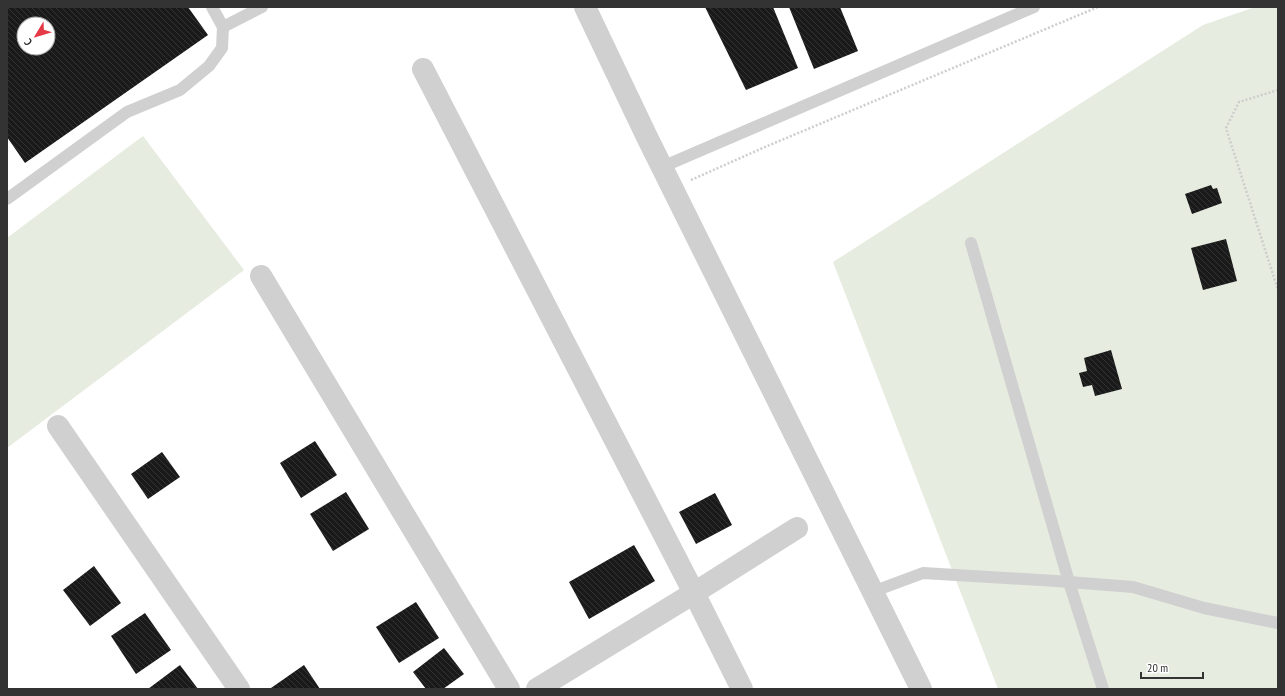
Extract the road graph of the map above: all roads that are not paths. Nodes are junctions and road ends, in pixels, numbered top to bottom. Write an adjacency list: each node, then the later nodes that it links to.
1 (212, 7): 5 (lane)
2 (262, 7): 5 (lane)
3 (585, 7): 7 (street)
4 (1034, 7): 7 (lane)
5 (223, 27): 8 (lane)
6 (423, 69): 15 (street)
7 (662, 167): 14 (street)
8 (7, 199)
9 (971, 243): 13 (lane)
10 (261, 276): 18 (street)
11 (58, 426): 17 (street)
12 (797, 528): 15 (street)
13 (1069, 582): 14 (lane); 16 (lane); 22 (lane)
14 (872, 592): 21 (street)
15 (694, 594): 19 (street); 20 (street)
16 (1278, 623)
17 (239, 689)
18 (509, 689)
19 (537, 689)
20 (742, 689)
21 (921, 689)
22 (1103, 689)

